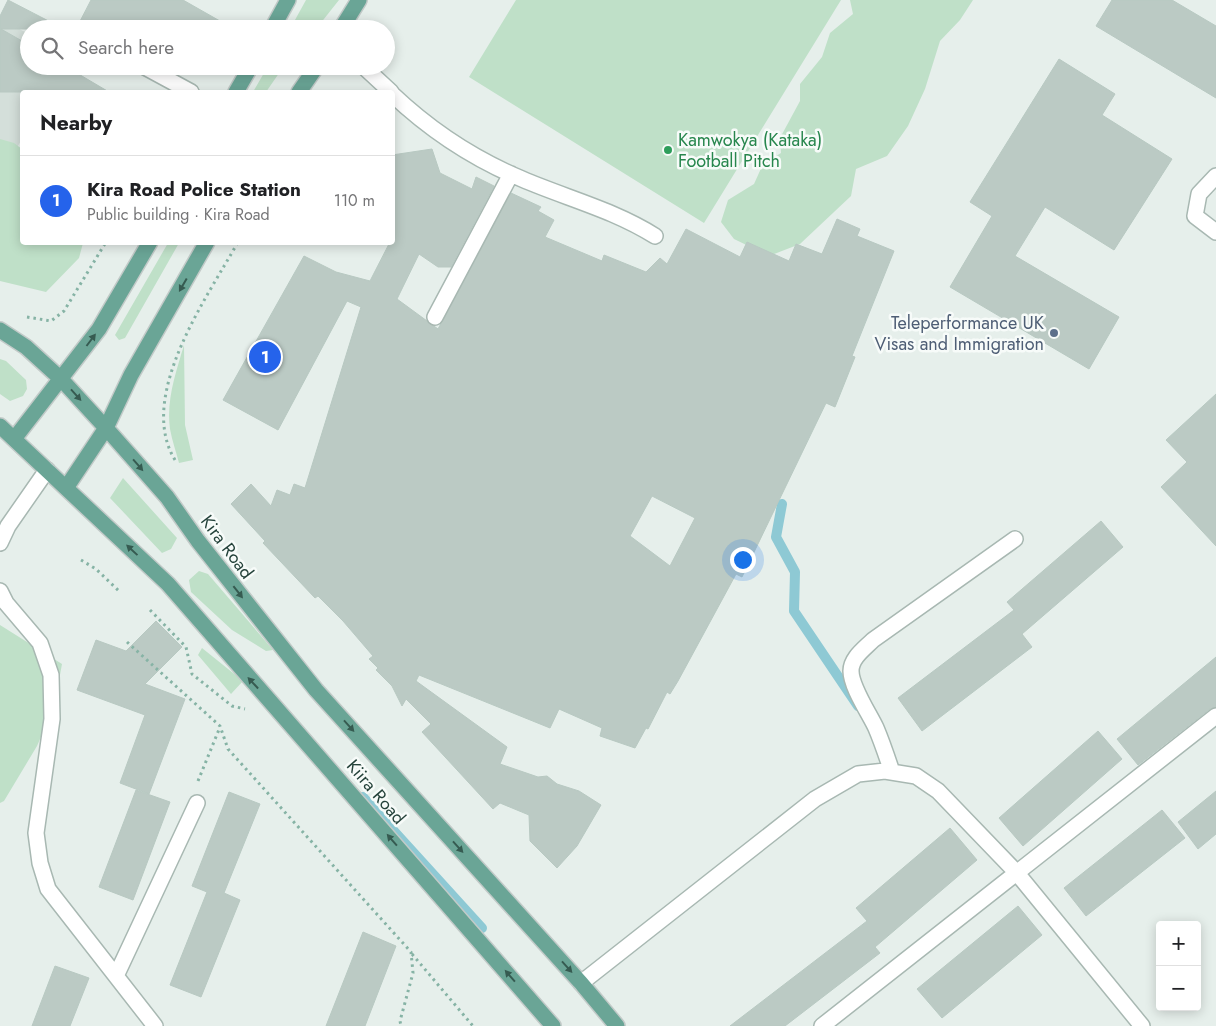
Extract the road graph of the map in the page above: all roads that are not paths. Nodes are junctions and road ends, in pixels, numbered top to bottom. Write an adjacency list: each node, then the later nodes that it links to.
1 (288, 0): 3 (main road)
2 (359, 0): 4 (main road)
3 (277, 20)
4 (347, 20)
5 (160, 75): 9 (street)
6 (245, 75): 10 (main road)
7 (311, 75): 11 (main road)
8 (373, 75): 12 (street)
9 (187, 90)
10 (237, 90)
11 (301, 90)
12 (389, 90)
13 (395, 96): 14 (street)
14 (511, 174): 17 (street); 20 (street)
15 (1216, 176): 16 (street)
16 (1216, 232)
17 (655, 236)
18 (148, 245): 22 (main road, one-way to 18)
19 (205, 245): 24 (main road, one-way to 24)
20 (435, 317)
21 (0, 330): 22 (main road, Kira Road)
22 (61, 379): 24 (main road, Kira Road, one-way to 24); 25 (main road)
23 (0, 426): 25 (main road)
24 (106, 428): 27 (main road); 31 (main road, Kira Road, one-way to 31)
25 (14, 439): 26 (main road)
26 (47, 470): 27 (main road); 29 (street)
27 (66, 488): 39 (main road, Kiira Road, one-way to 27)
28 (1016, 539): 33 (street)
29 (0, 542)
30 (0, 591): 36 (street)
31 (316, 690): 37 (main road, Kiira Road, one-way to 37)
32 (1216, 716): 35 (street)
33 (892, 772): 35 (street); 37 (street)
34 (197, 803): 36 (street)
35 (1016, 872): 41 (street); 42 (street)
36 (116, 976): 38 (street)
37 (582, 983): 40 (main road, Kiira Road)
38 (155, 1026)
39 (554, 1026)
40 (617, 1026)
41 (822, 1026)
42 (1142, 1026)

